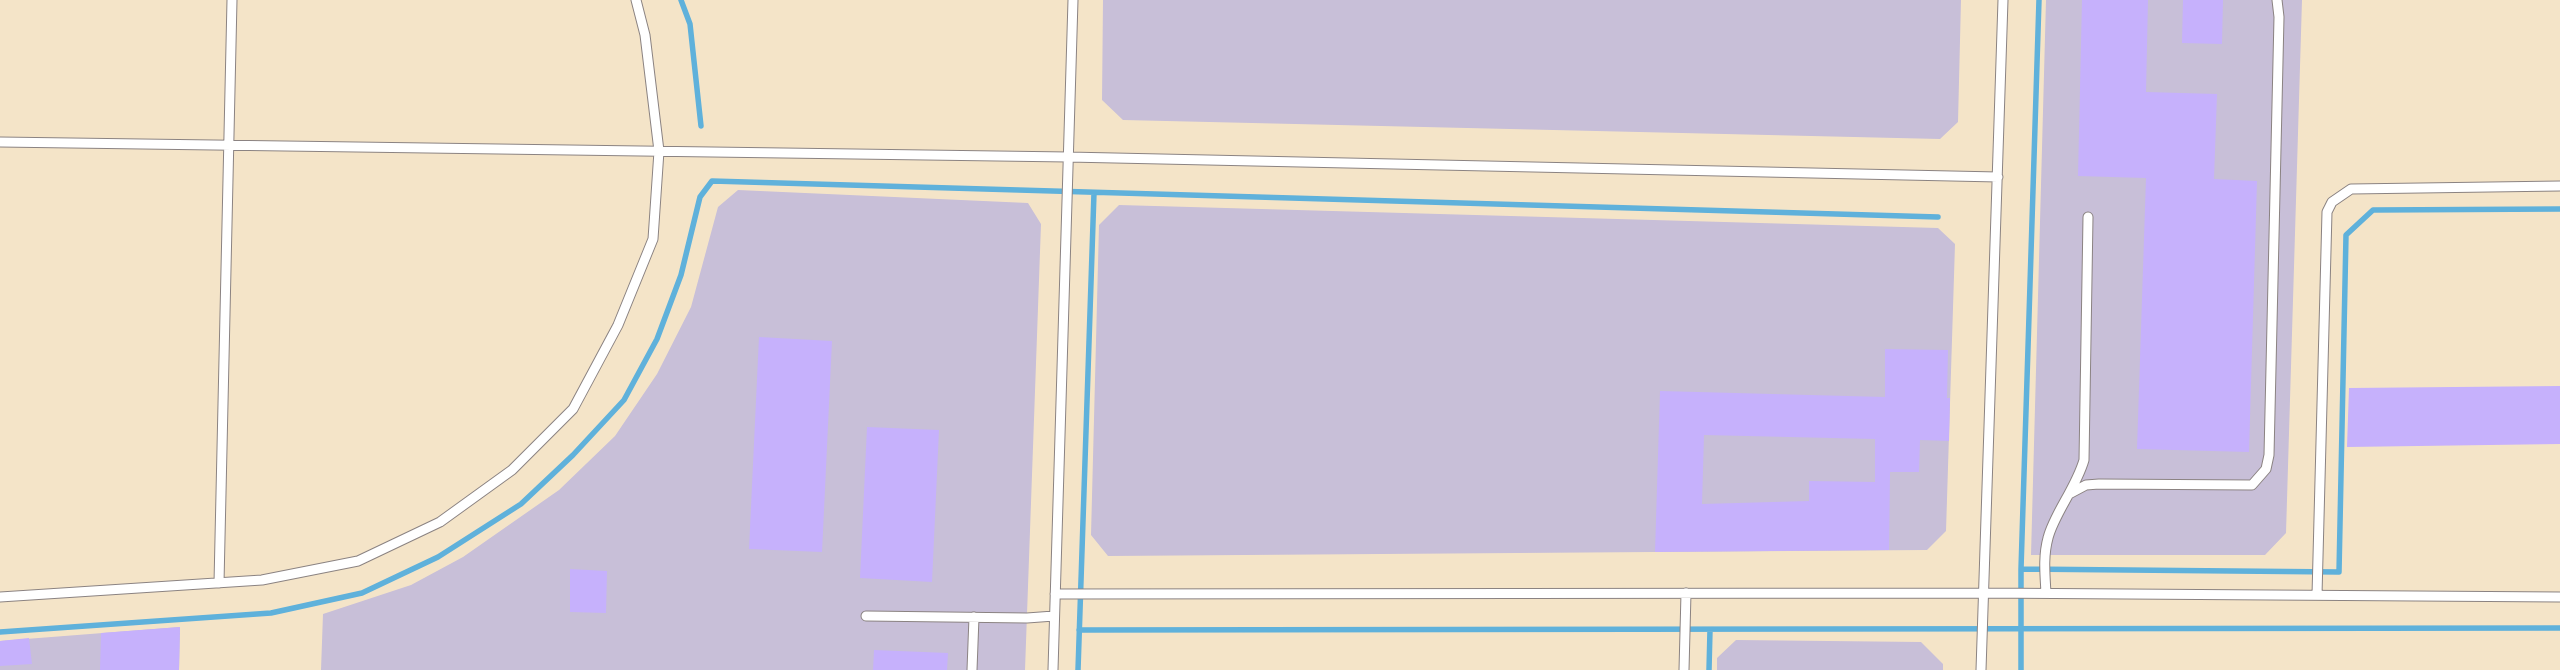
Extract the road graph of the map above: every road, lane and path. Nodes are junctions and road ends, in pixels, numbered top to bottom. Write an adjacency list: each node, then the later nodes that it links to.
1 (232, 0): 7 (lane)
2 (636, 0): 8 (lane)
3 (1073, 0): 9 (lane)
4 (2003, 0): 10 (lane)
5 (2277, 0): 13 (lane)
6 (0, 142): 7 (lane)
7 (229, 145): 8 (lane); 14 (lane)
8 (659, 151): 9 (lane); 14 (lane)
9 (1068, 157): 10 (lane); 18 (lane)
10 (1998, 177): 16 (lane)
11 (2560, 186): 19 (lane)
12 (2088, 217): 13 (lane)
13 (2071, 492): 17 (lane)
14 (219, 582): 21 (lane)
15 (1686, 593): 16 (lane); 18 (lane); 27 (lane)
16 (1982, 593): 17 (lane); 28 (lane)
17 (2046, 593): 19 (lane)
18 (1055, 594): 23 (lane)
19 (2317, 595): 20 (lane)
20 (2560, 596)
21 (0, 597)
22 (866, 616): 24 (lane)
23 (1054, 616): 24 (lane); 26 (lane)
24 (974, 617): 25 (lane)
25 (972, 670)
26 (1053, 670)
27 (1684, 670)
28 (1980, 670)

